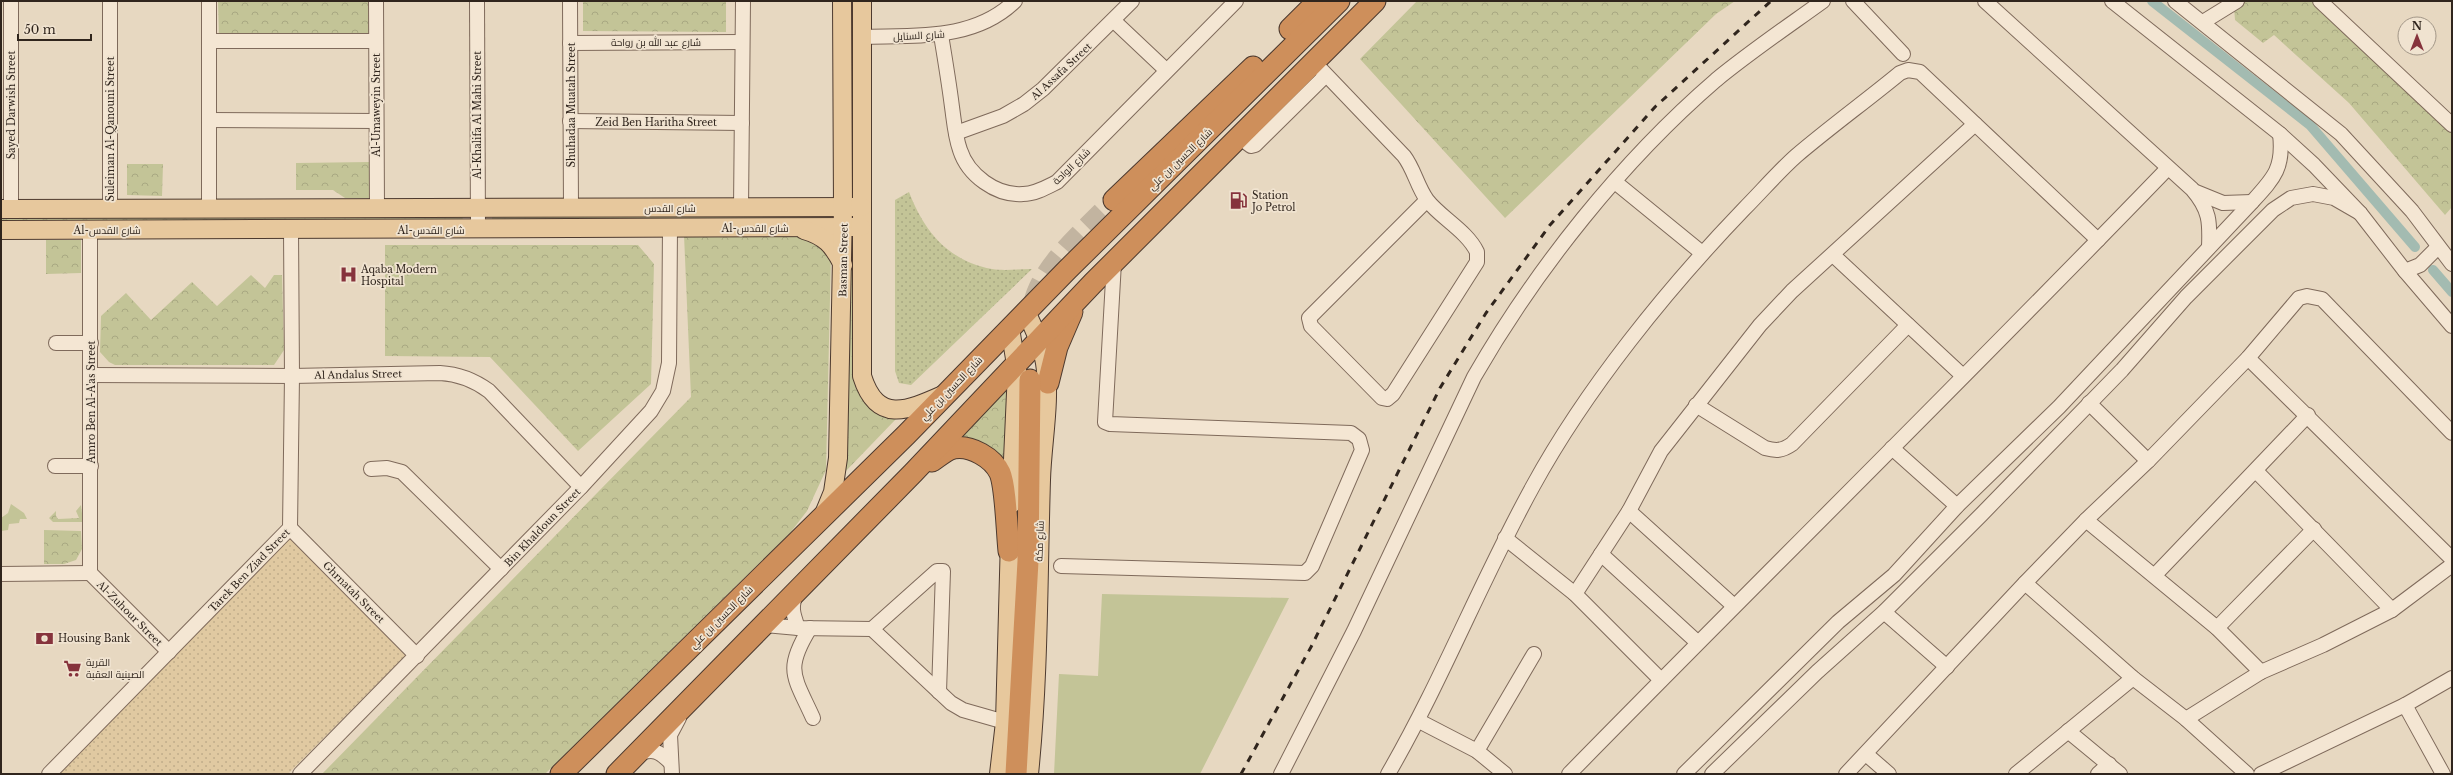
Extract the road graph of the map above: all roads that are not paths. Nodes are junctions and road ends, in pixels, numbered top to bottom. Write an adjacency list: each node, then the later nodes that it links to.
1 (11, 1): 31 (street, Sayed Darwish Street)
2 (110, 1): 57 (street, Suleiman Al-Qanouni Street)
3 (209, 1): 27 (street)
4 (376, 1): 28 (street, Al-Umaweyin Street)
5 (477, 1): 59 (street, Al-Khalifa Al Mahi Street)
6 (570, 1): 30 (street, Shuhadaa Muatah Street)
7 (743, 1): 29 (street)
8 (842, 1): 46 (main road, Basman Street)
9 (862, 1): 26 (main road, Basman Street)
10 (1015, 1): 25 (street, شارع السنايل)
11 (1132, 1): 23 (street, Al Assafa Street)
12 (1236, 1): 34 (street, شارع الواحة)
13 (1318, 1): 48 (highway)
14 (1339, 1): 82 (highway, شارع الحسين بن علي)
15 (1375, 1): 33 (highway)
16 (1823, 1): 45 (street)
17 (1853, 1): 32 (street)
18 (1985, 1): 44 (street)
19 (2112, 1): 43 (street)
20 (2175, 1): 24 (street)
21 (2237, 1): 24 (street)
22 (2320, 1): 41 (street)
23 (1114, 21): 34 (street); 42 (street, Al Assafa Street)
24 (2203, 22): 71 (street)
25 (941, 35): 26 (street, شارع السنايل); 42 (street, شارع الواحة)
26 (862, 37): 51 (main road, Basman Street)
27 (209, 41): 28 (street); 36 (street)
28 (376, 41): 37 (street, Al-Umaweyin Street)
29 (742, 42): 30 (street, شارع عبد الله بن رواحة); 39 (street)
30 (570, 43): 38 (street, Shuhadaa Muatah Street)
31 (6, 45): 35 (street, Sayed Darwish Street)
32 (1903, 54)
33 (1320, 69): 49 (street); 75 (highway)
34 (1166, 70): 42 (street, شارع الواحة)
35 (6, 120): 56 (street, Sayed Darwish Street)
36 (209, 120): 37 (street); 52 (street)
37 (376, 121): 58 (street, Al-Umaweyin Street)
38 (570, 121): 39 (street, Zeid Ben Haritha Street); 60 (street, Shuhadaa Muatah Street)
39 (742, 123): 53 (street)
40 (1975, 124): 70 (street); 73 (street); 74 (street)
41 (2452, 125)
42 (956, 133)
43 (2280, 134): 50 (street); 61 (street)
44 (2168, 168): 47 (street); 70 (street)
45 (1615, 182): 73 (street); 165 (street)
46 (843, 185): 54 (main road); 55 (main road, Basman Street)
47 (2192, 189): 50 (street); 72 (street)
48 (1114, 200)
49 (1427, 200): 49 (street)
50 (2252, 202): 72 (street)
51 (862, 207): 55 (main road, شارع القدس); 63 (main road, Basman Street)
52 (209, 208): 57 (main road); 58 (main road)
53 (741, 208): 54 (main road, شارع القدس); 60 (main road, شارع القدس)
54 (816, 208): 55 (main road, شارع القدس)
55 (843, 208): 62 (main road, Basman Street)
56 (6, 209): 57 (main road)
57 (110, 209)
58 (377, 209): 59 (main road)
59 (478, 209): 60 (main road, شارع القدس); 69 (street, Al-Khalifa Al Mahi Street)
60 (571, 209)
61 (2360, 213): 78 (street); 81 (street)
62 (843, 227): 63 (main road, Al-شارع القدس); 65 (main road, Al-شارع القدس); 77 (main road, Basman Street)
63 (861, 227): 95 (main road, Basman Street)
64 (670, 228): 65 (main road, Al-شارع القدس); 69 (main road, Al-شارع القدس); 107 (street, Bin Khaldoun Street)
65 (798, 228): 77 (main road)
66 (1, 230): 67 (main road, Al-شارع القدس)
67 (90, 230): 68 (main road, Al-شارع القدس); 88 (street, Amro Ben Al-A'as Street)
68 (291, 230): 69 (main road, Al-شارع القدس); 92 (street, Tarek Ben Ziad Street)
69 (478, 230)
70 (2098, 240): 93 (street)
71 (2438, 247): 76 (street); 78 (street)
72 (2209, 248): 79 (street)
73 (1702, 253): 114 (street)
74 (1833, 255): 83 (street); 97 (street)
75 (1114, 262): 80 (highway); 119 (street)
76 (2452, 264)
77 (843, 265): 110 (main road, Basman Street)
78 (2405, 271): 84 (street)
79 (2173, 284): 81 (street); 108 (street)
80 (1081, 296): 86 (highway); 94 (highway)
81 (2186, 298): 96 (street)
82 (1026, 312): 85 (highway, شارع الحسين بن علي); 86 (main road, شارع مكة)
83 (1908, 325): 93 (street); 97 (street)
84 (2452, 326)
85 (1010, 328): 90 (main road); 95 (highway, شارع الحسين بن علي)
86 (1039, 340): 90 (highway); 94 (main road, شارع مكة)
87 (56, 343): 88 (street)
88 (91, 343): 91 (street, Amro Ben Al-A'as Street)
89 (2248, 358): 98 (street); 99 (street); 101 (street)
90 (1016, 364): 106 (highway); 115 (main road)
91 (91, 375): 92 (street, Al Andalus Street); 103 (street, Amro Ben Al-A'as Street)
92 (292, 376): 107 (street, Al Andalus Street); 112 (street, Tarek Ben Ziad Street)
93 (1963, 376): 100 (street)
94 (1039, 382): 163 (highway); 164 (main road, شارع مكة)
95 (946, 394): 110 (highway, شارع الحسين بن علي)
96 (2089, 403): 101 (street); 129 (street)
97 (1696, 404): 109 (street)
98 (2308, 415): 105 (street); 117 (street)
99 (2451, 430)
100 (1892, 448): 108 (street); 127 (street)
101 (2148, 461): 111 (street)
102 (55, 466): 103 (street)
103 (91, 466): 121 (street, Amro Ben Al-A'as Street)
104 (371, 469): 120 (street)
105 (2256, 471): 113 (street); 123 (street)
106 (913, 473): 115 (highway); 125 (highway)
107 (581, 487): 120 (street, Bin Khaldoun Street)
108 (1957, 506): 151 (street)
109 (1629, 511): 116 (street); 127 (street)
110 (823, 516): 160 (highway, شارع الحسين بن علي)
111 (2086, 520): 123 (street); 124 (street)
112 (290, 528): 135 (street, Tarek Ben Ziad Street); 137 (street, Ghrnatah Street)
113 (2314, 529): 128 (street); 132 (street)
114 (1505, 538): 126 (street); 148 (street)
115 (1009, 551): 149 (main road)
116 (1601, 554): 126 (street); 134 (street)
117 (2452, 559)
118 (2452, 565): 128 (street)
119 (1060, 566)
120 (501, 569): 137 (street, Bin Khaldoun Street)
121 (90, 573): 122 (street); 135 (street, Al-Zuhour Street)
122 (1, 574)
123 (2155, 575): 132 (street)
124 (2025, 583): 138 (street); 140 (street)
125 (800, 589): 130 (highway); 131 (street)
126 (1575, 594): 142 (street)
127 (1734, 606): 134 (street)
128 (2392, 610): 139 (street)
129 (1884, 612): 138 (street); 152 (street)
130 (765, 625): 131 (street); 144 (highway)
131 (804, 628): 133 (street); 146 (street)
132 (2217, 628): 139 (street)
133 (872, 629): 143 (street); 143 (street)
134 (1697, 642): 142 (street)
135 (169, 652): 158 (street, Tarek Ben Ziad Street)
136 (1534, 654): 153 (street)
137 (417, 656): 159 (street, Bin Khaldoun Street)
138 (1947, 667): 154 (street)
139 (2261, 672): 147 (street)
140 (2133, 678): 147 (street); 150 (street)
141 (2452, 678): 145 (street)
142 (1661, 680): 168 (street)
143 (940, 692): 149 (street)
144 (686, 705): 155 (highway); 157 (street)
145 (2405, 705): 177 (street); 178 (street)
146 (813, 718)
147 (2186, 719): 176 (street)
148 (1419, 721): 153 (street); 166 (street)
149 (1005, 722): 162 (main road)
150 (2068, 731): 156 (street); 173 (street)
151 (1726, 734): 152 (street); 169 (street)
152 (1739, 746): 170 (street)
153 (1477, 751): 167 (street)
154 (1866, 754): 171 (street); 172 (street)
155 (636, 755): 157 (street); 161 (highway)
156 (2109, 764): 174 (street); 175 (street)
157 (672, 769)
158 (49, 774)
159 (300, 774)
160 (561, 774)
161 (617, 774)
162 (999, 774)
163 (1016, 774)
164 (1029, 774)
165 (1281, 774)
166 (1388, 774)
167 (1505, 774)
168 (1569, 774)
169 (1684, 774)
170 (1712, 774)
171 (1846, 774)
172 (1889, 774)
173 (2017, 774)
174 (2098, 774)
175 (2120, 774)
176 (2247, 774)
177 (2261, 774)
178 (2443, 774)

